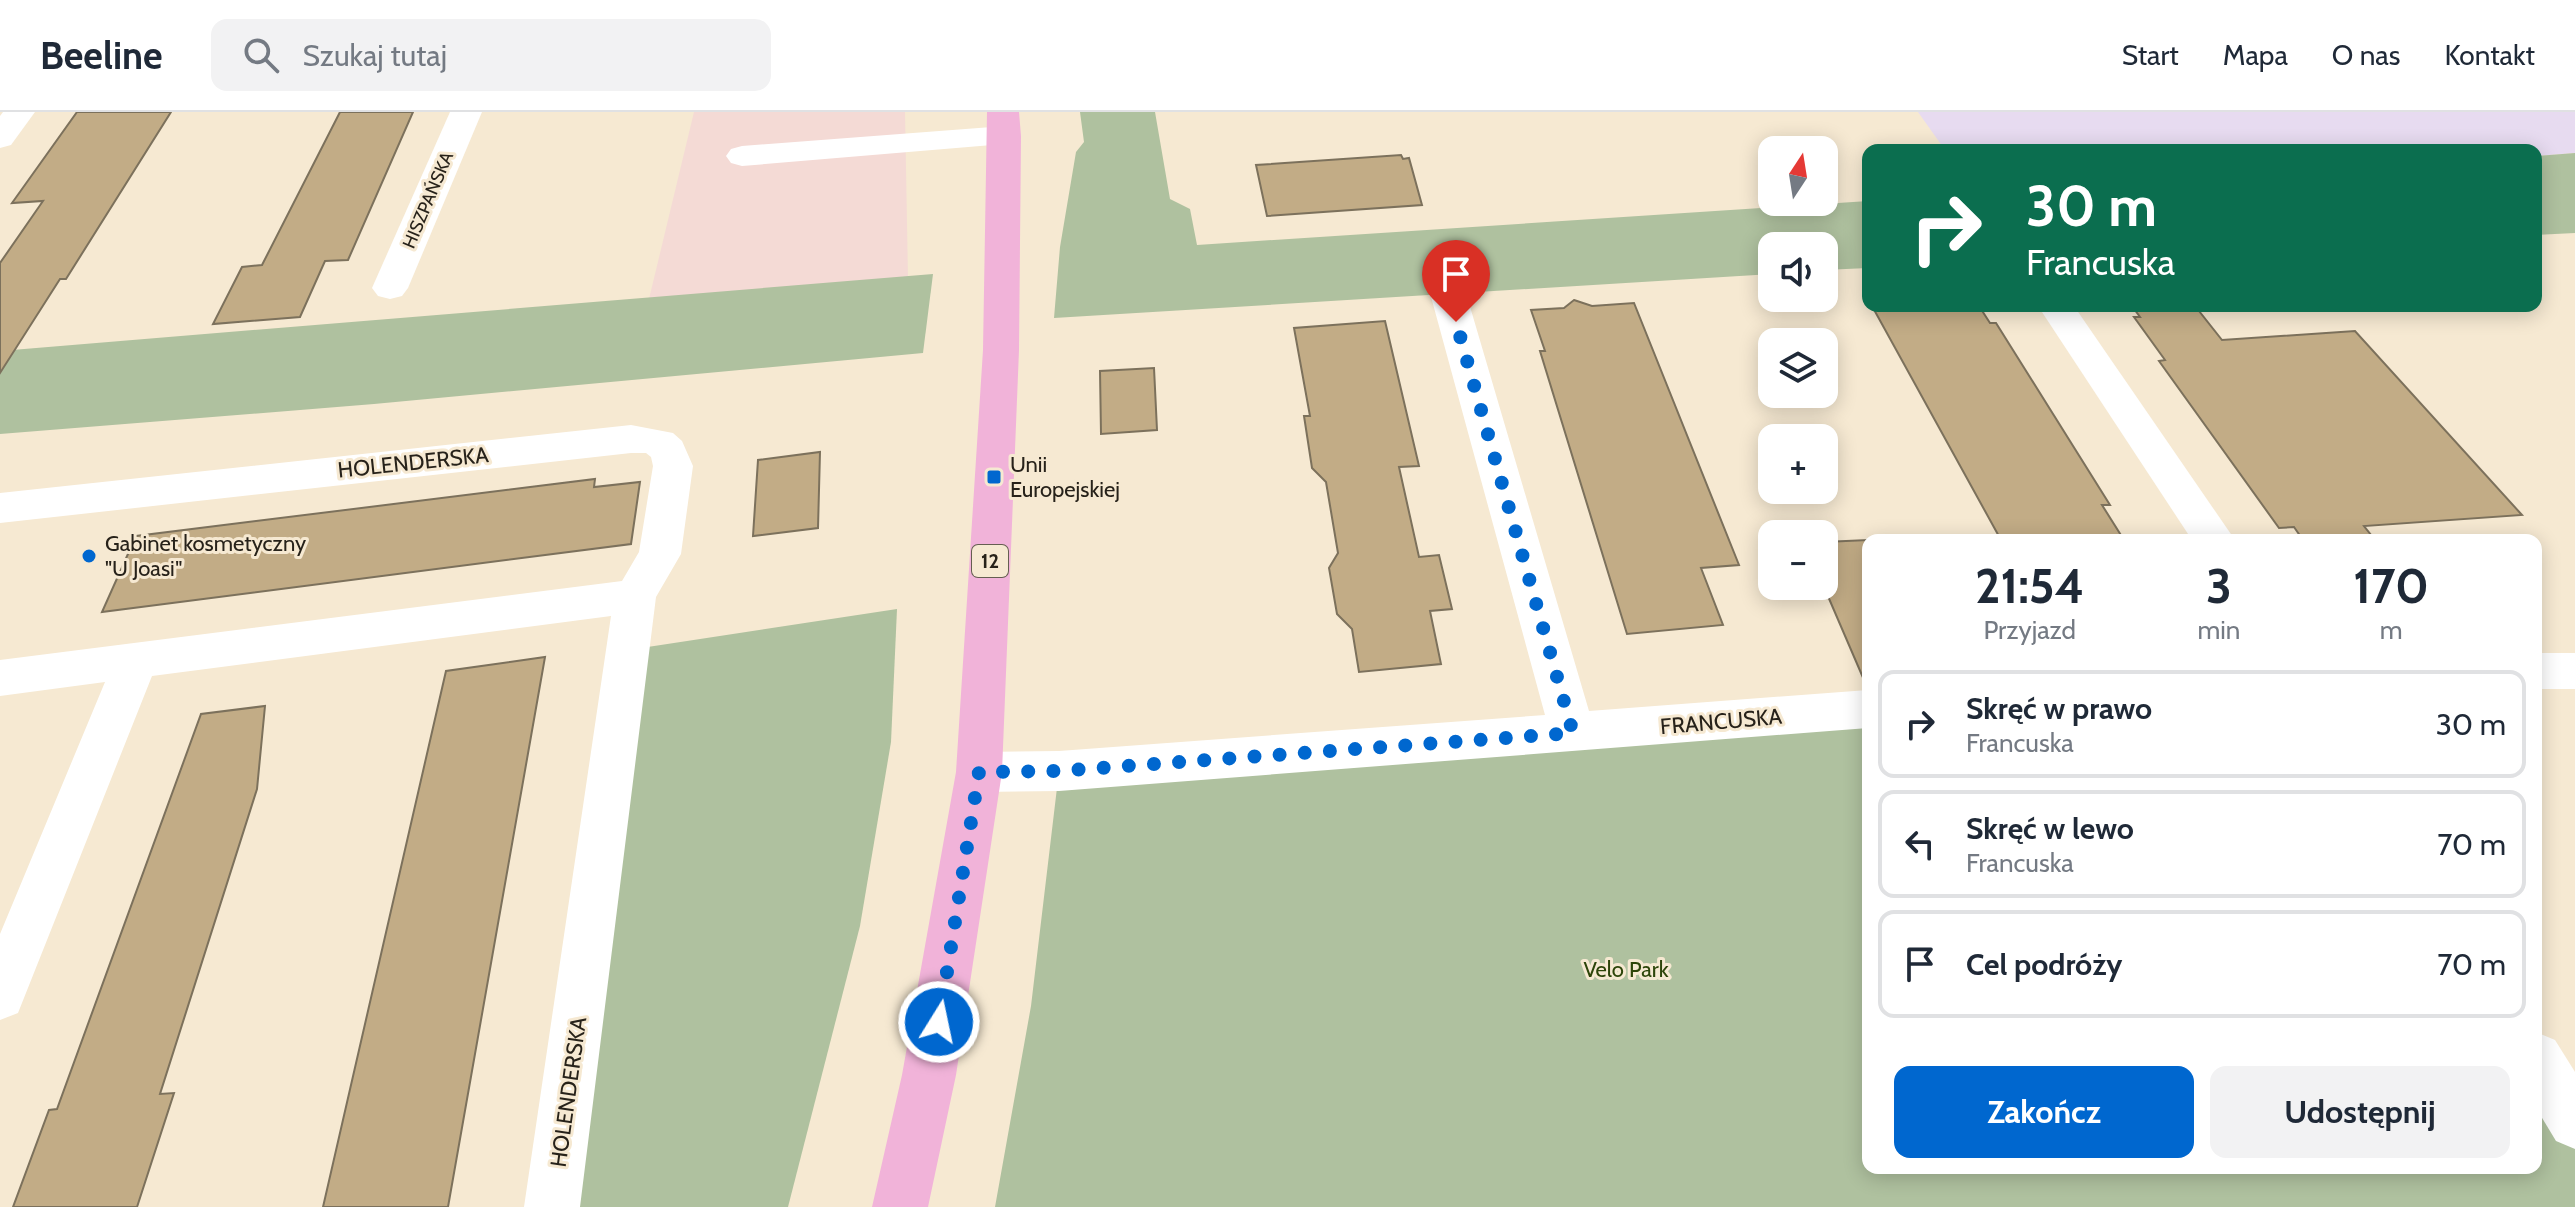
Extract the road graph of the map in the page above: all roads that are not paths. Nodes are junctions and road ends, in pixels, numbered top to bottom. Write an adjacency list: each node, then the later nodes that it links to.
1 (19, 112): 4 (street)
2 (466, 112): 6 (street, HISZPAŃSKA)
3 (1004, 124): 5 (street); 18 (main road, 12)
4 (0, 138)
5 (742, 156)
6 (390, 288)
7 (1448, 293): 17 (street)
8 (2060, 312): 10 (street)
9 (0, 508): 11 (street, HOLENDERSKA)
10 (2210, 534)
11 (635, 596): 12 (street); 22 (street, HOLENDERSKA)
12 (135, 662): 15 (street); 19 (street)
13 (2542, 671): 14 (street)
14 (2575, 671)
15 (0, 678)
16 (1862, 709): 17 (street, FRANCUSKA)
17 (1573, 733): 18 (street, FRANCUSKA)
18 (979, 772): 23 (main road, 12)
19 (0, 996)
20 (2542, 1068): 21 (street)
21 (2575, 1122)
22 (552, 1207)
23 (900, 1207)

